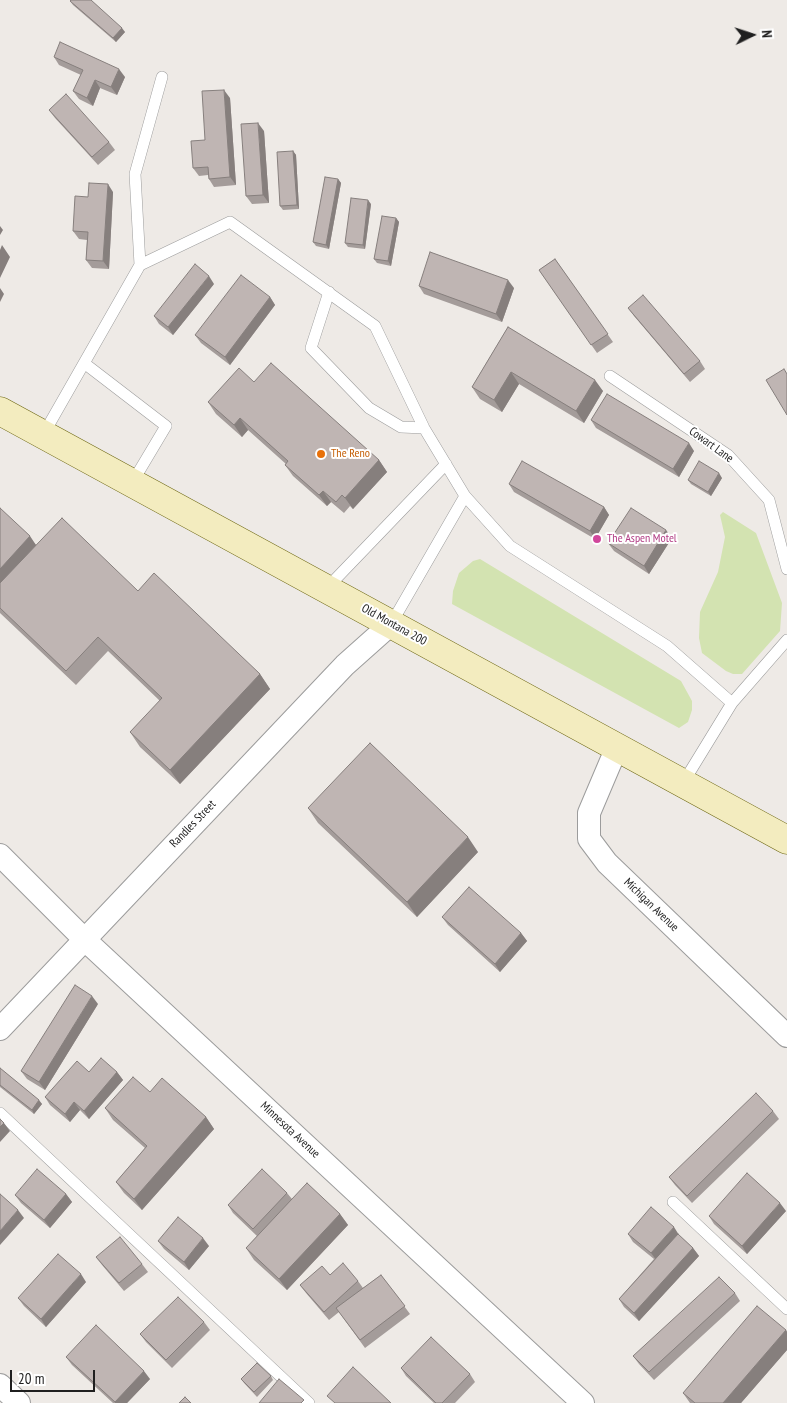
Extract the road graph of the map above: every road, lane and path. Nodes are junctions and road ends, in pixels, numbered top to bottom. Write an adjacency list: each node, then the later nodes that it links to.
1 (162, 77): 2 (lane)
2 (140, 264): 3 (lane); 4 (lane)
3 (329, 292): 7 (lane); 7 (lane)
4 (84, 363): 8 (lane); 10 (lane)
5 (610, 376): 12 (lane, Cowart Lane)
6 (0, 411): 8 (main road, Old Montana 200)
7 (424, 428): 9 (lane)
8 (42, 434): 10 (main road, Old Montana 200)
9 (446, 464): 11 (lane); 13 (lane)
10 (132, 483): 13 (main road, Old Montana 200)
11 (465, 496): 14 (lane); 16 (lane)
12 (787, 569)
13 (326, 589): 14 (main road, Old Montana 200)
14 (391, 624): 17 (main road, Old Montana 200); 21 (street, Randles Street)
15 (787, 640): 16 (lane)
16 (732, 703): 18 (lane)
17 (617, 747): 18 (main road, Old Montana 200); 23 (street, Michigan Avenue)
18 (682, 783): 19 (main road, Old Montana 200)
19 (787, 840)
20 (0, 855): 21 (street, Minnesota Avenue)
21 (84, 939): 22 (street, Randles Street); 30 (street, Minnesota Avenue)
22 (0, 1029)
23 (787, 1036)
24 (0, 1113): 29 (lane)
25 (673, 1202): 26 (lane)
26 (787, 1309)
27 (0, 1385): 28 (street)
28 (19, 1403)
29 (309, 1403)
30 (583, 1403)

